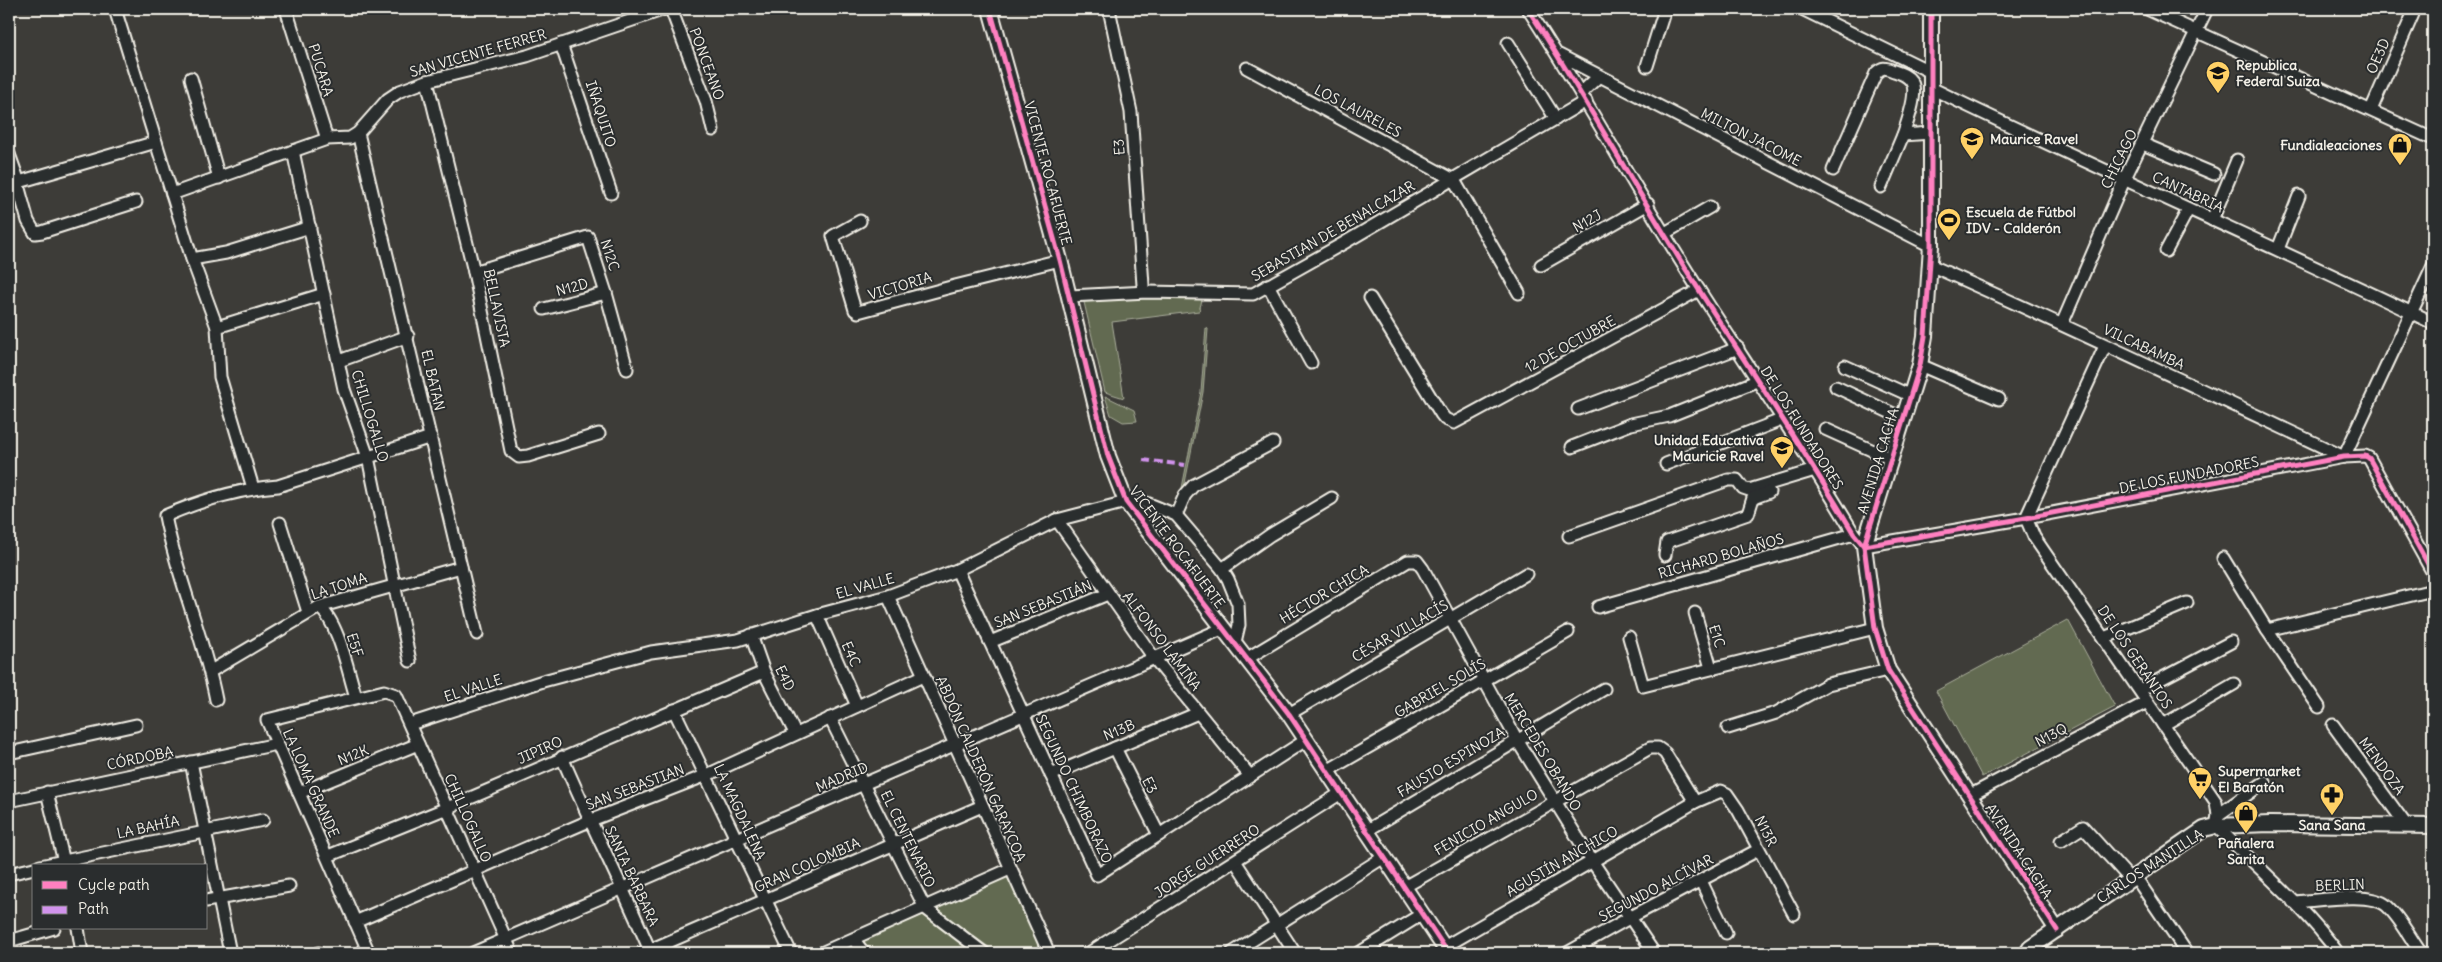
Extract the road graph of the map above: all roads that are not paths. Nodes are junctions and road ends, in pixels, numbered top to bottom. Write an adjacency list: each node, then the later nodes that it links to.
1 (115, 9): 34 (street)
2 (286, 9): 33 (street, PUCARA)
3 (665, 9): 16 (street, SAN VICENTE FERRER)
4 (671, 9): 28 (street, PONCEANO)
5 (990, 9): 61 (street, VICENTE ROCAFUERTE)
6 (1109, 9): 66 (street, E3)
7 (1528, 9): 17 (street, DE LOS FUNDADORES)
8 (1665, 9): 18 (street)
9 (1802, 9): 20 (street)
10 (1931, 9): 20 (street, AVENIDA CACHA)
11 (2147, 9): 14 (street)
12 (2207, 9): 14 (street, CHICAGO)
13 (2413, 14): 26 (street, OE3D)
14 (2196, 32): 26 (street); 35 (street, CHICAGO)
15 (1508, 43): 27 (street)
16 (561, 44): 23 (street, SAN VICENTE FERRER); 46 (street, IÑAQUITO)
17 (1558, 55): 21 (street, MILTON JACOME); 25 (street, DE LOS FUNDADORES)
18 (1647, 66)
19 (1247, 68): 43 (street, LOS LAURELES)
20 (1931, 72): 24 (street, AVENIDA CACHA)
21 (1599, 76): 25 (street, SEBASTIAN DE BENALCAZAR); 57 (street, MILTON JACOME)
22 (191, 78): 41 (street)
23 (428, 81): 29 (street, SAN VICENTE FERRER); 65 (street, BELLAVISTA)
24 (1931, 88): 30 (street, AVENIDA CACHA); 42 (street, CANTABRIA)
25 (1584, 96): 27 (street, SEBASTIAN DE BENALCAZAR); 50 (street, DE LOS FUNDADORES)
26 (2371, 110): 32 (street)
27 (1556, 119): 43 (street, SEBASTIAN DE BENALCAZAR)
28 (713, 130)
29 (358, 133): 33 (street); 79 (street, EL BATAN)
30 (1931, 134): 31 (street); 57 (street, AVENIDA CACHA)
31 (1903, 135): 39 (street); 45 (street)
32 (2433, 138)
33 (327, 139): 36 (street)
34 (156, 142): 44 (street); 47 (street)
35 (2143, 144): 40 (street); 42 (street, CHICAGO)
36 (293, 151): 41 (street); 55 (street, CHILLOGALLO)
37 (9, 154): 44 (street)
38 (2237, 160): 53 (street)
39 (1833, 170)
40 (2214, 174)
41 (219, 178): 47 (street)
42 (2125, 178): 52 (street, CANTABRIA); 77 (street, CHICAGO)
43 (1454, 180): 67 (street, SEBASTIAN DE BENALCAZAR); 70 (street)
44 (19, 182): 49 (street)
45 (1881, 188)
46 (611, 193)
47 (172, 194): 60 (street)
48 (2299, 196): 58 (street)
49 (136, 202)
50 (1648, 204): 56 (street, DE LOS FUNDADORES); 62 (street, N12J)
51 (1710, 206): 56 (street)
52 (2188, 210): 53 (street, CANTABRIA); 59 (street)
53 (2212, 220): 58 (street, CANTABRIA)
54 (860, 221): 61 (street, VICTORIA)
55 (310, 227): 60 (street); 71 (street, CHILLOGALLO)
56 (1665, 234): 68 (street, DE LOS FUNDADORES)
57 (1931, 246): 63 (street, AVENIDA CACHA)
58 (2278, 249): 75 (street, CANTABRIA)
59 (2166, 250)
60 (192, 260): 78 (street)
61 (1060, 260): 72 (street, VICENTE ROCAFUERTE)
62 (1541, 265)
63 (1930, 265): 77 (street, VILCABAMBA); 84 (street, AVENIDA CACHA)
64 (2433, 266): 75 (street)
65 (474, 272): 69 (street, N12C); 95 (street, BELLAVISTA)
66 (1143, 285)
67 (1268, 285): 72 (street, SEBASTIAN DE BENALCAZAR); 83 (street)
68 (1699, 290): 73 (street, 12 DE OCTUBRE); 81 (street, DE LOS FUNDADORES)
69 (606, 293): 74 (street, N12D); 86 (street, N12C)
70 (1519, 293)
71 (324, 294): 78 (street); 82 (street, CHILLOGALLO)
72 (1070, 296): 106 (street, VICENTE ROCAFUERTE)
73 (1370, 298)
74 (544, 309)
75 (2410, 312): 76 (street, CANTABRIA); 100 (street)
76 (2433, 323)
77 (2062, 324): 80 (street, VILCABAMBA)
78 (217, 327): 104 (street)
79 (408, 336): 82 (street); 96 (street, EL BATAN)
80 (2105, 346): 100 (street, VILCABAMBA); 108 (street)
81 (1738, 348): 87 (street, DE LOS FUNDADORES); 91 (street)
82 (339, 361): 99 (street, CHILLOGALLO)
83 (1311, 363)
84 (1920, 365): 89 (street, AVENIDA CACHA); 90 (street)
85 (1845, 366): 89 (street)
86 (627, 368)
87 (1759, 380): 93 (street, DE LOS FUNDADORES); 98 (street)
88 (1836, 387): 92 (street)
89 (1909, 395): 92 (street, AVENIDA CACHA)
90 (1998, 399)
91 (1578, 409)
92 (1902, 418): 101 (street, AVENIDA CACHA)
93 (1784, 419): 102 (street); 103 (street, DE LOS FUNDADORES)
94 (1826, 429): 101 (street)
95 (599, 434)
96 (431, 438): 99 (street); 117 (street, EL BATAN)
97 (1273, 442): 107 (street)
98 (1572, 447)
99 (368, 457): 104 (street); 122 (street, CHILLOGALLO)
100 (2344, 457): 108 (street, DE LOS FUNDADORES); 120 (street)
101 (1889, 458): 113 (street, AVENIDA CACHA)
102 (1666, 464)
103 (1817, 472): 111 (street, DE LOS FUNDADORES); 112 (street); 114 (street)
104 (253, 488): 149 (street)
105 (1332, 498): 118 (street)
106 (1126, 502): 107 (street, EL VALLE); 109 (street, EL VALLE); 133 (street, VICENTE ROCAFUERTE)
107 (1176, 515): 118 (street, EL VALLE)
108 (2026, 518): 113 (street, DE LOS FUNDADORES); 140 (street, DE LOS GERANIOS)
109 (1057, 520): 119 (street, EL VALLE); 124 (street, ALFONSO LAMIÑA)
110 (280, 523): 129 (street)
111 (1854, 534): 113 (street, DE LOS FUNDADORES); 128 (street, RICHARD BOLAÑOS)
112 (1569, 536)
113 (1864, 546): 134 (street, AVENIDA CACHA)
114 (1665, 555)
115 (2223, 558): 135 (street)
116 (1417, 561): 132 (street, MERCEDES OBANDO); 145 (street, HÉCTOR CHICA)
117 (461, 567): 122 (street, LA TOMA); 137 (street, EL BATAN)
118 (1222, 569): 142 (street, EL VALLE)
119 (957, 570): 125 (street, EL VALLE); 141 (street, SEGUNDO CHIMBORAZO)
120 (2433, 573)
121 (1526, 574): 132 (street, CÉSAR VILLACÍS)
122 (395, 584): 127 (street, LA TOMA); 146 (street, CHILLOGALLO)
123 (2433, 590): 135 (street)
124 (1108, 594): 141 (street, SAN SEBASTIÁN); 144 (street, ALFONSO LAMIÑA)
125 (888, 596): 131 (street, EL VALLE); 151 (street, ABDÓN CALDERÓN GARAYCOA)
126 (2187, 603): 140 (street)
127 (319, 607): 129 (street, LA TOMA); 157 (street, E5F)
128 (1598, 607)
129 (308, 612): 149 (street, LA TOMA)
130 (1695, 613): 147 (street, E1C)
131 (817, 614): 138 (street, EL VALLE); 160 (street, E4C)
132 (1451, 619): 152 (street, MERCEDES OBANDO); 164 (street, CÉSAR VILLACÍS)
133 (1224, 628): 142 (street, VICENTE ROCAFUERTE); 144 (street, MADRID)
134 (1875, 628): 147 (street); 148 (street, AVENIDA CACHA)
135 (2267, 630): 161 (street)
136 (1568, 632): 152 (street, GABRIEL SOLÍS)
137 (477, 634)
138 (751, 635): 150 (street, E4D); 167 (street, EL VALLE)
139 (1629, 637): 147 (street)
140 (2104, 638): 155 (street, DE LOS GERANIOS)
141 (990, 642): 165 (street, SEGUNDO CHIMBORAZO)
142 (1236, 642): 145 (street, VICENTE ROCAFUERTE)
143 (2231, 642): 155 (street)
144 (1154, 658): 163 (street, ALFONSO LAMIÑA); 165 (street, MADRID)
145 (1248, 658): 164 (street, VICENTE ROCAFUERTE)
146 (410, 660)
147 (1711, 668)
148 (1888, 670): 171 (street); 191 (street, AVENIDA CACHA)
149 (211, 671): 158 (street)
150 (764, 672): 162 (street, JIPIRO); 172 (street, E4D)
151 (923, 676): 160 (street, SAN SEBASTIAN); 177 (street, ABDÓN CALDERÓN GARAYCOA)
152 (1484, 681): 174 (street, MERCEDES OBANDO); 182 (street, GABRIEL SOLÍS)
153 (2234, 684): 170 (street)
154 (1604, 689): 174 (street, FAUSTO ESPINOZA)
155 (2140, 690): 159 (street, DE LOS GERANIOS)
156 (396, 695): 157 (street, LA LOMA GRANDE); 167 (street, CHILLOGALLO)
157 (356, 697): 175 (street, LA LOMA GRANDE)
158 (216, 700)
159 (2147, 702): 170 (street, DE LOS GERANIOS); 191 (street, N13Q)
160 (857, 706): 166 (street, SAN SEBASTIAN)
161 (2320, 707)
162 (674, 710): 180 (street, JIPIRO); 183 (street, LA MAGDALENA)
163 (1198, 713): 178 (street, N13B); 185 (street, ALFONSO LAMIÑA)
164 (1289, 714): 173 (street, VICENTE ROCAFUERTE)
165 (1023, 715): 177 (street, MADRID); 184 (street, SEGUNDO CHIMBORAZO)
166 (830, 718): 172 (street, SAN SEBASTIAN); 187 (street, EL CENTENARIO)
167 (410, 724): 176 (street, CHILLOGALLO)
168 (136, 725): 179 (street)
169 (2334, 725): 200 (street, MENDOZA)
170 (2163, 726): 199 (street, DE LOS GERANIOS)
171 (1728, 728)
172 (795, 734): 183 (street, SAN SEBASTIAN)
173 (1306, 740): 182 (street, VICENTE ROCAFUERTE); 185 (street, SEGUNDO CHIMBORAZO)
174 (1517, 740): 192 (street, MERCEDES OBANDO); 203 (street, FAUSTO ESPINOZA)
175 (277, 744): 181 (street, CÓRDOBA); 190 (street, LA LOMA GRANDE)
176 (418, 744): 190 (street, N12K); 196 (street, CHILLOGALLO)
177 (954, 745): 187 (street, MADRID); 195 (street, ABDÓN CALDERÓN GARAYCOA)
178 (1115, 748): 184 (street, N13B); 204 (street, E3)
179 (9, 753)
180 (562, 757): 196 (street, JIPIRO); 198 (street, SANTA BARBARA)
181 (191, 762): 188 (street, CÓRDOBA); 202 (street)
182 (1327, 771): 189 (street, VICENTE ROCAFUERTE)
183 (707, 775): 198 (street, SAN SEBASTIAN); 205 (street, LA MAGDALENA)
184 (1051, 775): 204 (street, SEGUNDO CHIMBORAZO)
185 (1250, 776): 204 (street, SEGUNDO CHIMBORAZO)
186 (2265, 782): 199 (street)
187 (864, 784): 205 (street, MADRID); 207 (street, EL CENTENARIO)
188 (48, 792): 193 (street, CÓRDOBA); 212 (street)
189 (1341, 792): 203 (street, VICENTE ROCAFUERTE); 213 (street, JORGE GUERRERO)
190 (299, 793): 209 (street, LA LOMA GRANDE)
191 (1969, 796): 237 (street, AVENIDA CACHA)
192 (1554, 800): 194 (street, FENICIO ANGULO); 211 (street, MERCEDES OBANDO); 224 (street, FENICIO ANGULO)
193 (9, 801)
194 (1695, 802): 208 (street, N13R); 211 (street, AGUSTÍN ANCHICO)
195 (982, 806): 207 (street, GRAN COLOMBIA); 218 (street, ABDÓN CALDERÓN GARAYCOA)
196 (447, 808): 209 (street, JIPIRO); 219 (street, CHILLOGALLO)
197 (263, 820): 202 (street, LA BAHÍA)
198 (589, 821): 219 (street, SAN SEBASTIAN); 225 (street, SANTA BARBARA)
199 (2217, 821): 200 (street, CARLOS MANTILLA); 221 (street, CARLOS MANTILLA); 228 (street, DE LOS GERANIOS)
200 (2406, 826): 201 (street, CARLOS MANTILLA)
201 (2433, 826)
202 (204, 830): 212 (street, LA BAHÍA); 215 (street)
203 (1366, 831): 210 (street, VICENTE ROCAFUERTE)
204 (1159, 835)
205 (736, 840): 225 (street, MADRID); 227 (street, LA MAGDALENA)
206 (2061, 841): 221 (street)
207 (892, 844): 227 (street, GRAN COLOMBIA); 229 (street, EL CENTENARIO)
208 (1758, 850): 222 (street, SEGUNDO ALCÍVAR); 231 (street, N13R)
209 (328, 856): 233 (street, LA LOMA GRANDE)
210 (1384, 857): 224 (street, VICENTE ROCAFUERTE); 234 (street)
211 (1592, 860): 232 (street, MERCEDES OBANDO); 242 (street, AGUSTÍN ANCHICO)
212 (65, 862): 214 (street, LA BAHÍA)
213 (1235, 862): 234 (street); 255 (street, JORGE GUERRERO)
214 (52, 864)
215 (208, 864)
216 (208, 865): 226 (street)
217 (32, 868): 220 (street)
218 (1010, 869): 229 (street); 254 (street, ABDÓN CALDERÓN GARAYCOA)
219 (474, 870): 233 (street, SAN SEBASTIAN); 239 (street, CHILLOGALLO)
220 (9, 874)
221 (2132, 877): 237 (street, CARLOS MANTILLA); 261 (street)
222 (1701, 881): 232 (street, SEGUNDO ALCÍVAR); 238 (street)
223 (289, 886): 226 (street)
224 (1404, 886): 230 (street, VICENTE ROCAFUERTE)
225 (622, 888): 239 (street, MADRID); 244 (street, SANTA BARBARA)
226 (212, 900): 247 (street)
227 (765, 900): 244 (street, GRAN COLOMBIA); 251 (street, LA MAGDALENA)
228 (2293, 902): 262 (street, DE LOS GERANIOS); 263 (street, BERLIN)
229 (925, 908): 240 (street); 245 (street, EL CENTENARIO)
230 (1422, 914): 242 (street, VICENTE ROCAFUERTE); 258 (street)
231 (1794, 914)
232 (1631, 917): 259 (street, SEGUNDO ALCÍVAR); 260 (street, MERCEDES OBANDO)
233 (355, 922): 248 (street, LA LOMA GRANDE)
234 (1277, 925): 256 (street); 257 (street)
235 (47, 930): 241 (street)
236 (78, 930): 246 (street)
237 (2057, 930): 243 (street, CARLOS MANTILLA)
238 (1726, 933)
239 (506, 939): 249 (street, MADRID); 250 (street, CHILLOGALLO)
240 (854, 940): 252 (street); 253 (street)
241 (9, 941)
242 (1446, 950)
243 (2028, 951)
244 (648, 952)
245 (980, 952)
246 (82, 953)
247 (230, 953)
248 (370, 953)
249 (473, 953)
250 (512, 953)
251 (791, 953)
252 (821, 953)
253 (864, 953)
254 (1049, 953)
255 (1089, 953)
256 (1232, 953)
257 (1294, 953)
258 (1359, 953)
259 (1567, 953)
260 (1654, 953)
261 (2187, 953)
262 (2338, 953)
263 (2421, 953)

